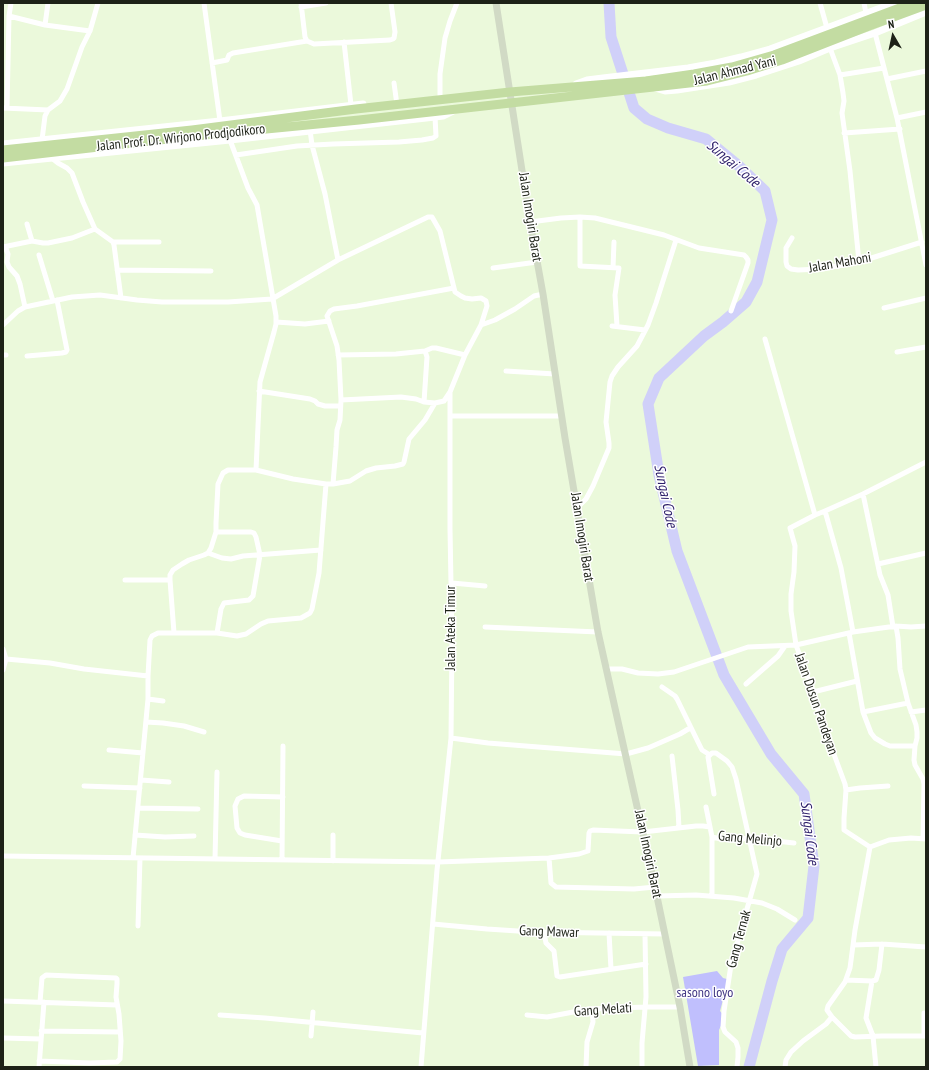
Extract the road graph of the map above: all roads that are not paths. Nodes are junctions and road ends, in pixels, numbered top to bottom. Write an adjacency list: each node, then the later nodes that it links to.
1 (11, 3): 16 (street)
2 (48, 3): 18 (street)
3 (98, 3): 20 (street)
4 (204, 3): 24 (street)
5 (326, 3): 13 (street)
6 (392, 3): 22 (street)
7 (457, 3): 33 (street)
8 (496, 3): 32 (main road, Jalan Imogiri Barat)
9 (820, 3): 19 (street)
10 (864, 3): 17 (street)
11 (894, 3): 17 (street)
12 (913, 3): 17 (highway, Jalan Ahmad Yani)
13 (301, 5): 21 (street)
14 (926, 5): 17 (highway, Jalan Ahmad Yani)
15 (926, 12): 17 (street)
16 (9, 16): 18 (street); 37 (street)
17 (869, 23): 19 (street); 23 (street); 25 (street); 29 (highway, Jalan Ahmad Yani)
18 (45, 25): 20 (street)
19 (827, 28): 29 (street)
20 (90, 31): 39 (street)
21 (307, 41): 22 (street); 24 (street)
22 (344, 42): 36 (street)
23 (830, 48): 27 (street); 29 (street)
24 (212, 63): 44 (street)
25 (884, 68): 27 (street); 28 (street)
26 (926, 71): 28 (street)
27 (840, 74): 47 (street)
28 (887, 79): 42 (street)
29 (646, 82): 31 (highway, Jalan Ahmad Yani); 31 (street)
30 (394, 83): 35 (street)
31 (605, 85): 32 (highway, Jalan Ahmad Yani); 34 (highway, Jalan Ahmad Yani)
32 (510, 92): 33 (highway); 34 (main road, Jalan Imogiri Barat)
33 (440, 100): 35 (highway)
34 (512, 102): 38 (highway, Jalan Ahmad Yani); 59 (main road, Jalan Imogiri Barat)
35 (395, 105): 36 (highway)
36 (354, 107): 43 (highway); 44 (street); 48 (highway)
37 (5, 108): 39 (street)
38 (460, 108): 41 (street); 43 (highway, Jalan Prof. Dr. Wirjono Prodjodikoro)
39 (48, 110): 49 (street)
40 (926, 112): 42 (street)
41 (435, 117): 46 (street); 52 (street)
42 (897, 118): 45 (street)
43 (359, 120): 48 (highway, Jalan Prof. Dr. Wirjono Prodjodikoro)
44 (220, 121): 48 (street)
45 (900, 129): 47 (street); 68 (street)
46 (310, 130): 50 (street); 52 (street)
47 (844, 132): 73 (street)
48 (193, 133): 49 (street); 50 (street); 53 (highway); 55 (highway, Jalan Prof. Dr. Wirjono Prodjodikoro); 56 (street)
49 (42, 140): 51 (street)
50 (230, 140): 54 (street)
51 (3, 144)
52 (312, 146): 54 (street); 71 (street)
53 (3, 150)
54 (236, 155): 83 (street)
55 (3, 158)
56 (53, 159): 57 (street); 61 (street)
57 (3, 164)
58 (580, 217): 59 (street); 63 (street); 76 (street)
59 (530, 222): 72 (main road, Jalan Imogiri Barat)
60 (27, 224): 64 (street)
61 (95, 229): 64 (street); 65 (street)
62 (792, 238): 73 (street, Jalan Mahoni)
63 (676, 240): 87 (street); 92 (street)
64 (32, 241): 69 (street)
65 (113, 242): 66 (street); 77 (street)
66 (158, 242)
67 (614, 242): 76 (street)
68 (922, 242): 73 (street, Jalan Mahoni); 74 (street)
69 (3, 247): 85 (street)
70 (39, 255): 84 (street)
71 (338, 260): 79 (street); 83 (street)
72 (537, 262): 75 (street); 80 (main road, Jalan Imogiri Barat)
73 (859, 262)
74 (926, 265)
75 (493, 268)
76 (613, 268): 92 (street)
77 (117, 270): 78 (street); 81 (street)
78 (211, 272)
79 (454, 288): 88 (street); 91 (street)
80 (543, 294): 91 (street); 101 (main road, Jalan Imogiri Barat)
81 (120, 298): 83 (street); 84 (street)
82 (926, 298): 86 (street)
83 (272, 299): 89 (street)
84 (55, 300): 85 (street); 99 (street)
85 (25, 307): 90 (street)
86 (884, 308)
87 (731, 310)
88 (329, 321): 89 (street); 97 (street)
89 (276, 322): 102 (street)
90 (3, 324)
91 (481, 325): 98 (street)
92 (646, 330): 114 (street)
93 (765, 340): 116 (street)
94 (926, 347): 96 (street)
95 (425, 351): 97 (street); 98 (street); 104 (street)
96 (897, 352)
97 (338, 355): 105 (street)
98 (466, 355): 103 (street)
99 (27, 356)
100 (506, 371): 101 (street)
101 (555, 374): 108 (main road, Jalan Imogiri Barat)
102 (259, 391): 105 (street); 110 (street)
103 (450, 392): 106 (street); 107 (street, Jalan Ateka Timur)
104 (424, 402): 105 (street); 106 (street)
105 (341, 403): 112 (street)
106 (435, 403): 112 (street)
107 (450, 416): 108 (street); 125 (street, Jalan Ateka Timur)
108 (562, 416): 114 (main road, Jalan Imogiri Barat)
109 (926, 462): 113 (street)
110 (256, 470): 111 (street); 117 (street)
111 (326, 484): 112 (street); 118 (street)
112 (333, 484)
113 (863, 494): 115 (street); 122 (street)
114 (577, 508): 130 (main road, Jalan Imogiri Barat)
115 (825, 511): 116 (street); 131 (street)
116 (815, 515): 134 (street)
117 (216, 532): 119 (street); 121 (street)
118 (321, 550): 121 (street); 133 (street)
119 (208, 553): 121 (street); 124 (street)
120 (926, 553): 122 (street)
121 (260, 555): 133 (street)
122 (878, 564): 127 (street)
123 (125, 580): 124 (street)
124 (170, 580): 132 (street)
125 (452, 583): 126 (street); 154 (street, Jalan Ateka Timur)
126 (485, 586)
127 (895, 626): 128 (street); 131 (street); 147 (street)
128 (926, 626)
129 (485, 628): 130 (street)
130 (598, 632): 138 (main road, Jalan Imogiri Barat)
131 (851, 632): 134 (street); 141 (street)
132 (174, 633): 133 (street); 140 (street)
133 (217, 633)
134 (796, 645): 135 (street, Jalan Dusun Pandeyan); 144 (street, Jalan Dusun Pandeyan)
135 (785, 646): 138 (street, Jalan Dusun Pandeyan); 142 (street)
136 (3, 649): 137 (street)
137 (6, 659): 139 (street); 140 (street)
138 (606, 669): 159 (main road, Jalan Imogiri Barat)
139 (3, 670)
140 (148, 676): 145 (street)
141 (857, 681): 144 (street); 149 (street)
142 (746, 684)
143 (662, 687): 152 (street)
144 (813, 692): 168 (street, Jalan Dusun Pandeyan)
145 (148, 699): 146 (street); 151 (street)
146 (163, 701)
147 (908, 703): 149 (street); 150 (street)
148 (926, 710): 150 (street)
149 (863, 712): 156 (street)
150 (911, 712): 156 (street)
151 (146, 722): 153 (street); 158 (street)
152 (690, 728): 159 (street); 160 (street)
153 (204, 732)
154 (451, 738): 159 (street); 193 (street, Jalan Ateka Timur)
155 (283, 746): 170 (street)
156 (915, 746): 182 (street)
157 (108, 750): 158 (street)
158 (143, 754): 163 (street)
159 (626, 754): 176 (main road, Jalan Imogiri Barat)
160 (710, 754): 169 (street); 181 (street, Gang Ternak)
161 (672, 756): 175 (street)
162 (217, 772): 190 (street)
163 (141, 780): 164 (street); 167 (street)
164 (170, 782)
165 (84, 786): 167 (street)
166 (888, 786): 168 (street)
167 (140, 788): 172 (street)
168 (846, 790): 185 (street, Jalan Dusun Pandeyan)
169 (714, 794)
170 (283, 797): 183 (street); 183 (street)
171 (706, 807): 174 (street)
172 (138, 808): 173 (street); 177 (street)
173 (198, 808)
174 (710, 827): 175 (street, Gang Melinjo); 180 (street, Gang Melinjo)
175 (679, 828): 176 (street, Gang Melinjo)
176 (642, 832): 189 (street, Gang Melinjo); 194 (main road, Jalan Imogiri Barat)
177 (135, 835): 179 (street); 187 (street)
178 (334, 835): 192 (street)
179 (194, 836)
180 (712, 837): 181 (street, Gang Melinjo); 196 (street)
181 (749, 838): 184 (street, Gang Melinjo); 197 (street, Gang Ternak)
182 (924, 839): 185 (street)
183 (282, 841): 191 (street)
184 (794, 843)
185 (870, 847): 206 (street)
186 (3, 856): 187 (street)
187 (133, 858): 188 (street)
188 (140, 858): 190 (street); 200 (street)
189 (549, 858): 193 (street); 194 (street)
190 (215, 859): 191 (street)
191 (282, 860): 192 (street)
192 (333, 861): 193 (street)
193 (438, 862): 199 (street, Jalan Ateka Timur)
194 (655, 887): 195 (main road, Jalan Imogiri Barat)
195 (657, 896): 196 (street); 204 (main road, Jalan Imogiri Barat)
196 (712, 896): 197 (street)
197 (750, 901): 198 (street); 238 (street, Gang Ternak)
198 (795, 920)
199 (433, 924): 201 (street, Gang Mawar); 226 (street, Jalan Ateka Timur)
200 (138, 926)
201 (544, 932): 202 (street, Gang Mawar); 209 (street)
202 (609, 933): 203 (street, Gang Mawar); 209 (street)
203 (645, 934): 204 (street, Gang Mawar); 208 (street)
204 (665, 934): 216 (main road, Jalan Imogiri Barat)
205 (882, 944): 206 (street); 207 (street); 211 (street)
206 (853, 945): 210 (street)
207 (926, 947)
208 (646, 964): 209 (street); 215 (street)
209 (611, 969)
210 (846, 980): 211 (street); 222 (street)
211 (872, 981): 228 (street)
212 (3, 1001): 213 (street)
213 (42, 1002): 214 (street); 214 (street); 224 (street)
214 (118, 1005): 225 (street)
215 (646, 1007): 216 (street, Gang Melati); 217 (street, Gang Melati); 236 (street)
216 (680, 1007): 237 (main road, Jalan Imogiri Barat)
217 (592, 1009): 221 (street, Gang Melati); 235 (street)
218 (313, 1012): 223 (street)
219 (924, 1013): 229 (street)
220 (220, 1015): 223 (street)
221 (527, 1015)
222 (832, 1018): 228 (street); 239 (street)
223 (312, 1023): 226 (street); 227 (street)
224 (42, 1031): 225 (street); 231 (street)
225 (120, 1032): 232 (street)
226 (424, 1033): 234 (street, Jalan Ateka Timur)
227 (311, 1036)
228 (873, 1036): 229 (street); 240 (street)
229 (925, 1036)
230 (3, 1038): 231 (street)
231 (41, 1039): 232 (street)
232 (39, 1061): 233 (street)
233 (39, 1067)
234 (421, 1067)
235 (586, 1067)
236 (642, 1067)
237 (690, 1067)
238 (737, 1067)
239 (785, 1067)
240 (876, 1067)

